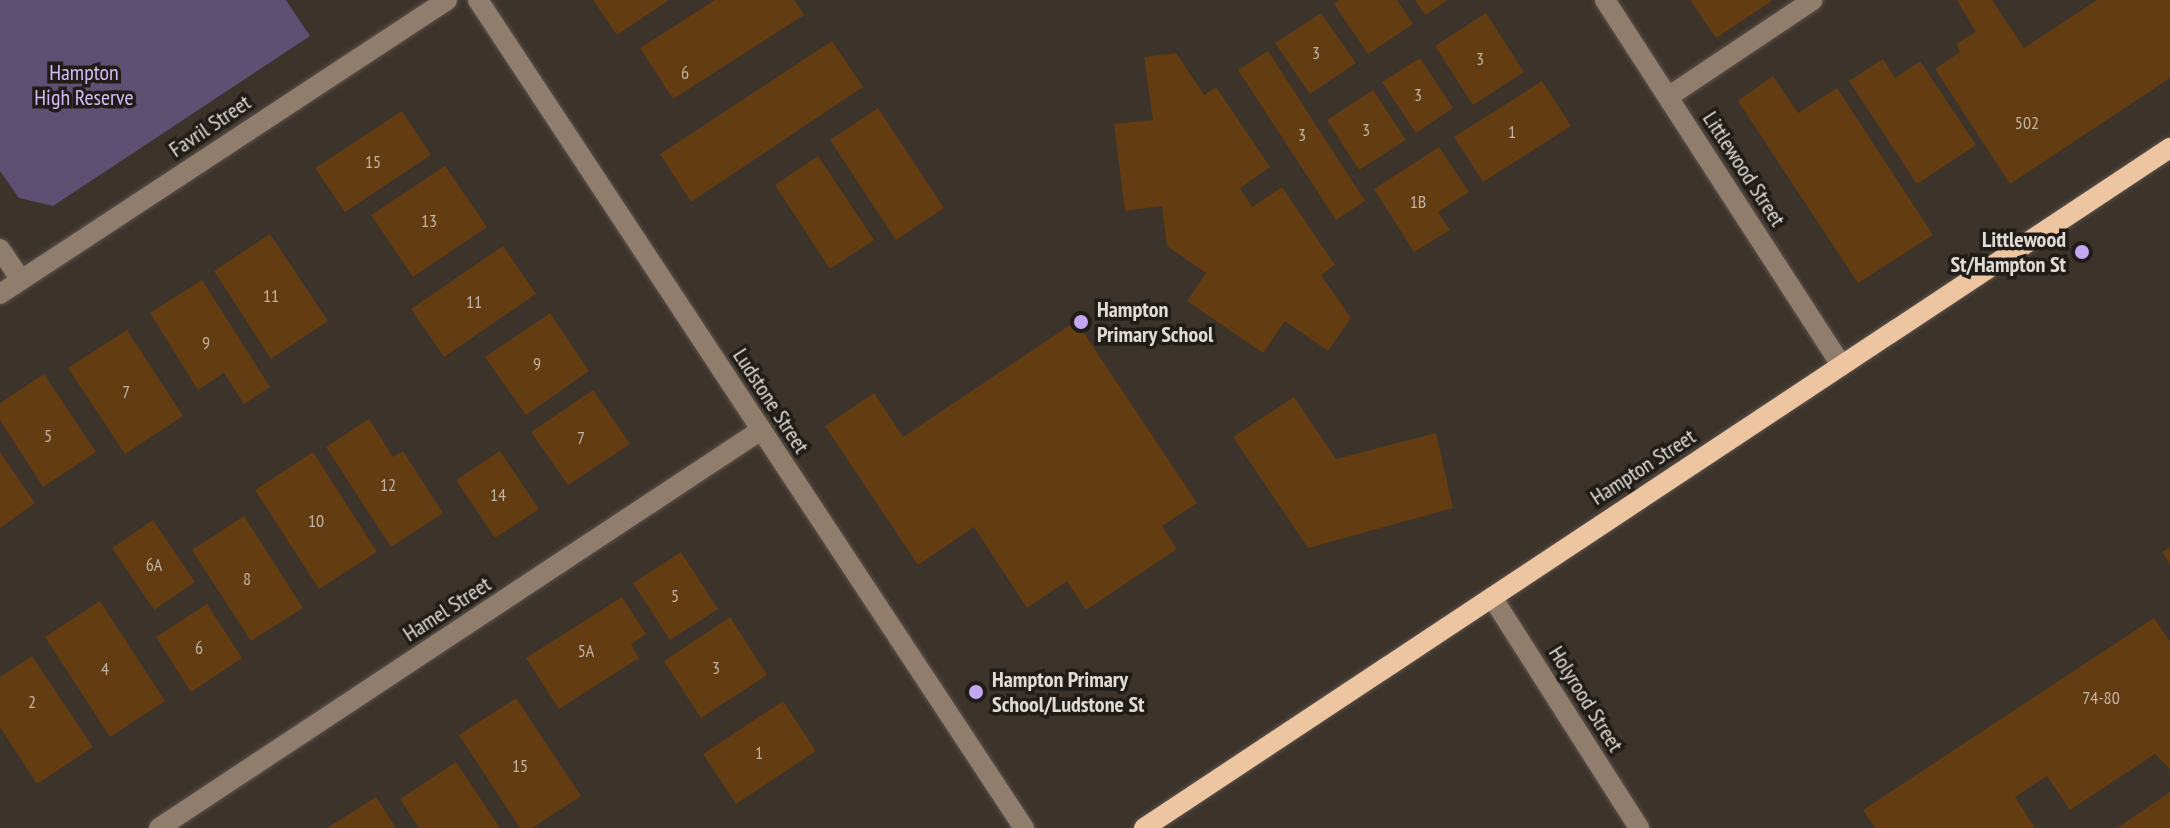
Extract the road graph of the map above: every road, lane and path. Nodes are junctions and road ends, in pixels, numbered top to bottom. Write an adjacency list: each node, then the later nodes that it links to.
1 (447, 0): 8 (street, Favril Street)
2 (478, 0): 11 (street, Ludstone Street)
3 (1605, 0): 5 (street, Littlewood Street)
4 (1813, 0): 5 (street)
5 (1668, 97): 10 (street, Littlewood Street)
6 (2170, 148): 10 (main road, Hampton Street)
7 (0, 249): 8 (street)
8 (21, 280): 9 (street, Favril Street)
9 (0, 294)
10 (1841, 365): 12 (main road, Hampton Street)
11 (761, 430): 13 (street, Hamel Street); 14 (street, Ludstone Street)
12 (1492, 597): 15 (main road, Hampton Street); 16 (street, Holyrood Street)
13 (159, 828)
14 (1024, 828)
15 (1144, 828)
16 (1639, 828)

